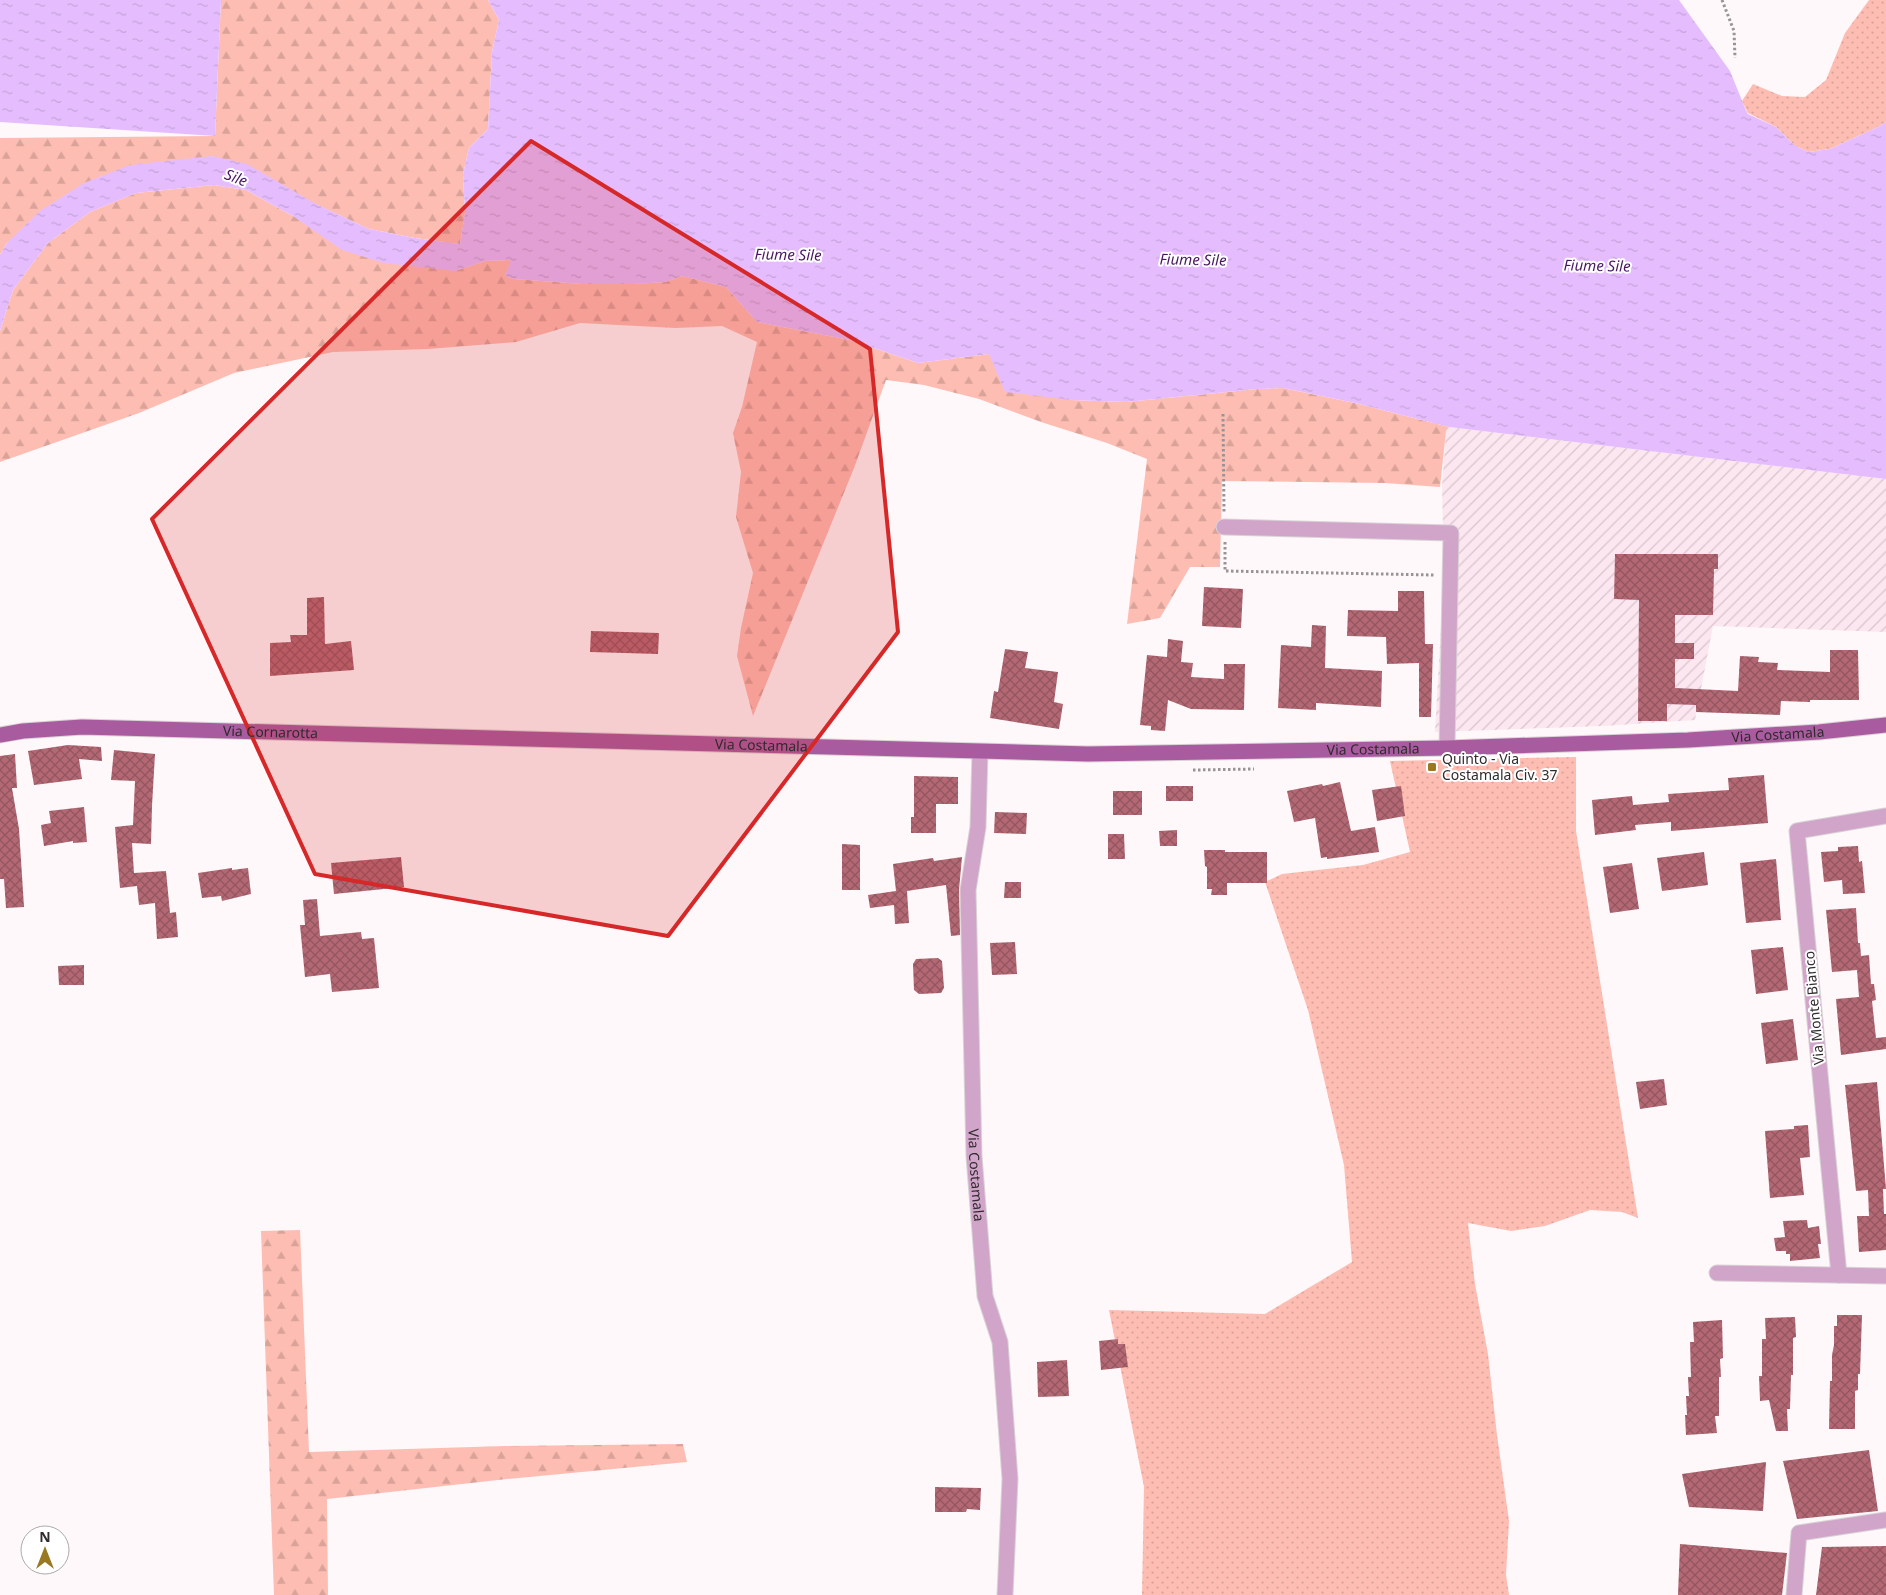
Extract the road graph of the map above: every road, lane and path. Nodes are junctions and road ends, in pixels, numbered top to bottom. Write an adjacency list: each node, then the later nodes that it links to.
1 (1722, 0): 2 (path)
2 (1736, 58)
3 (1224, 527): 7 (street)
4 (1886, 725): 7 (main road, Via Costamala)
5 (0, 736): 6 (main road, Via Cornarotta)
6 (543, 739): 8 (main road, Via Costamala)
7 (1447, 748): 8 (main road, Via Costamala)
8 (980, 752): 14 (street, Via Costamala)
9 (1886, 816): 11 (street, Via Monte Bianco)
10 (1717, 1273): 11 (street)
11 (1839, 1275): 12 (street)
12 (1886, 1276)
13 (1886, 1520): 15 (street)
14 (1005, 1595)
15 (1794, 1595)

